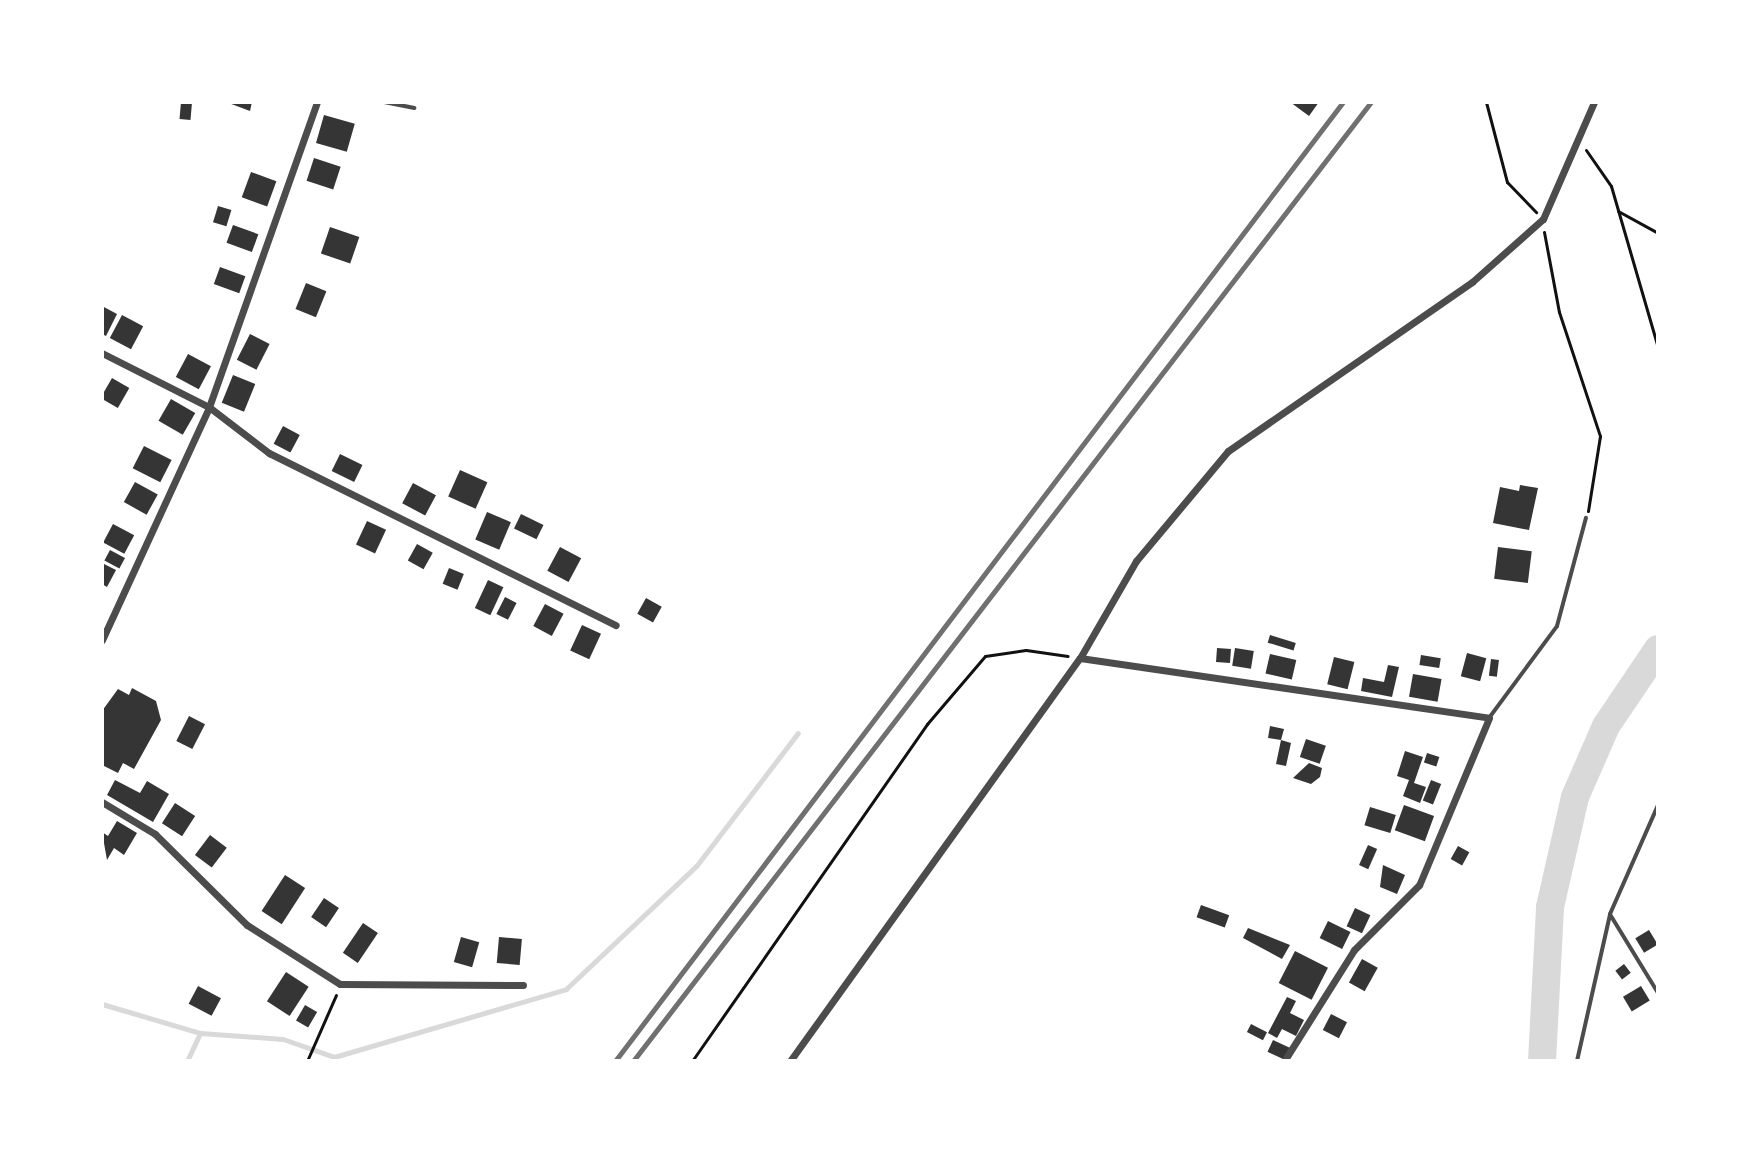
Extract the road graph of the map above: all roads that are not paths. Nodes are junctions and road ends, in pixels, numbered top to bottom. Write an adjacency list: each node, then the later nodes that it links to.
1 (317, 102): 6 (street)
2 (384, 102): 4 (lane)
3 (1594, 102): 10 (street)
4 (414, 108)
5 (102, 353): 6 (street)
6 (209, 407): 8 (street); 9 (street)
7 (1586, 518): 11 (lane)
8 (616, 625)
9 (102, 640)
10 (1080, 658): 11 (street); 17 (street)
11 (1489, 718): 18 (street)
12 (102, 802): 15 (street)
13 (1658, 805): 14 (lane)
14 (1610, 914): 16 (lane); 19 (lane)
15 (523, 985)
16 (1658, 993)
17 (790, 1061)
18 (1284, 1061)
19 (1577, 1061)

